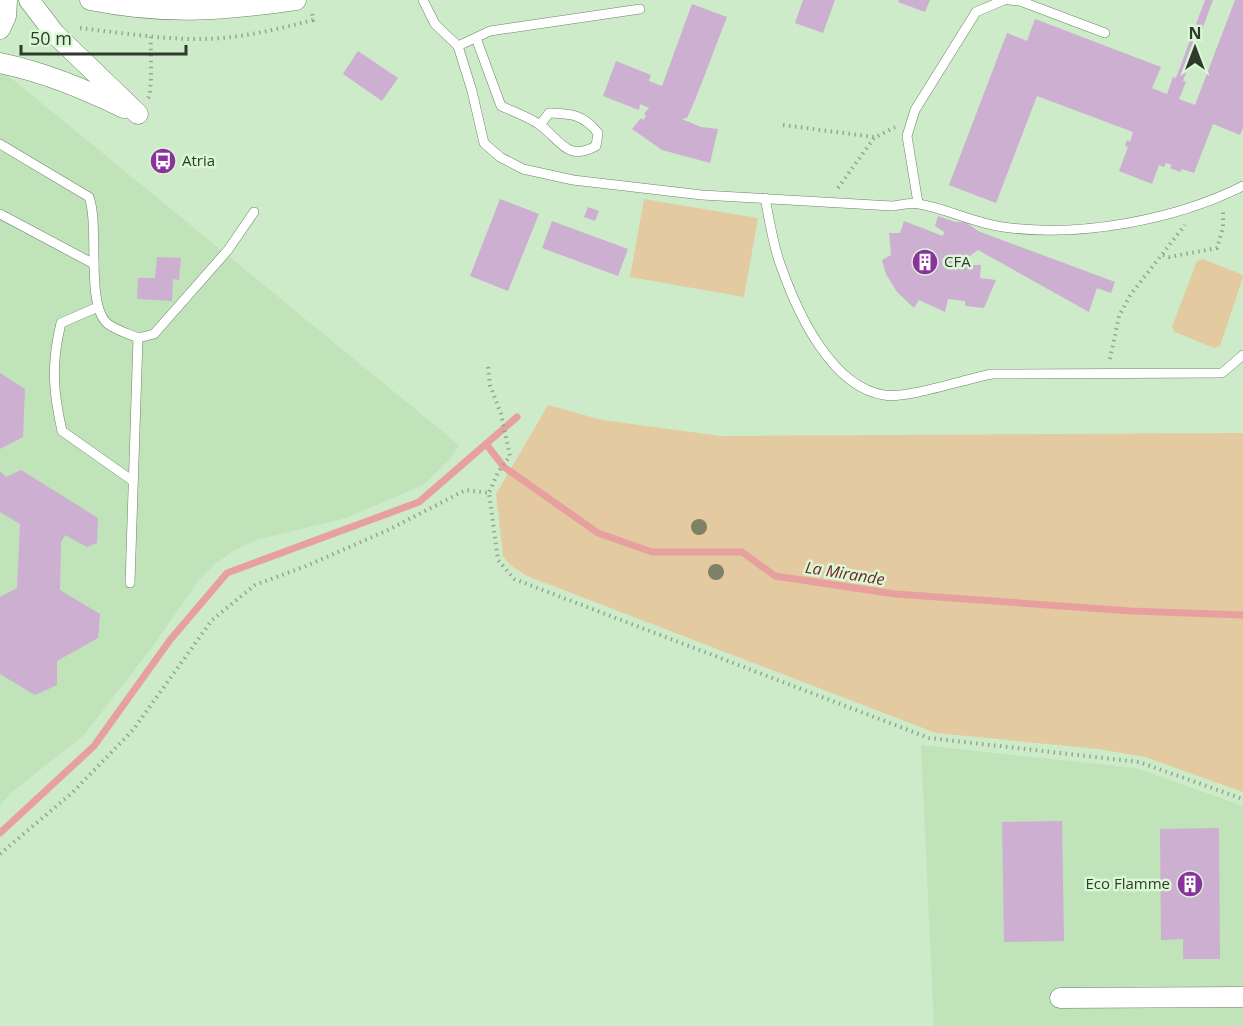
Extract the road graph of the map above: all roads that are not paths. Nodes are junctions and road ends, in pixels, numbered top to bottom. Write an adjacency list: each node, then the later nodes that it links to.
1 (30, 0): 7 (street); 11 (street)
2 (90, 0): 5 (street)
3 (423, 0): 10 (lane)
4 (1006, 0): 8 (lane); 16 (lane)
5 (304, 5)
6 (640, 9): 9 (lane)
7 (4, 15)
8 (1105, 33)
9 (476, 38): 10 (lane); 12 (lane)
10 (458, 46): 15 (lane)
11 (0, 63)
12 (540, 125): 12 (lane)
13 (0, 144): 19 (lane)
14 (1243, 186): 16 (lane)
15 (765, 198): 16 (lane); 22 (lane)
16 (918, 203)
17 (254, 212): 21 (lane)
18 (0, 214): 19 (lane)
19 (94, 264): 20 (lane)
20 (98, 307): 21 (lane); 23 (lane)
21 (138, 338): 23 (lane)
22 (1243, 355)
23 (133, 481): 24 (lane)
24 (130, 583)
25 (1243, 997): 26 (street)
26 (1060, 998)

